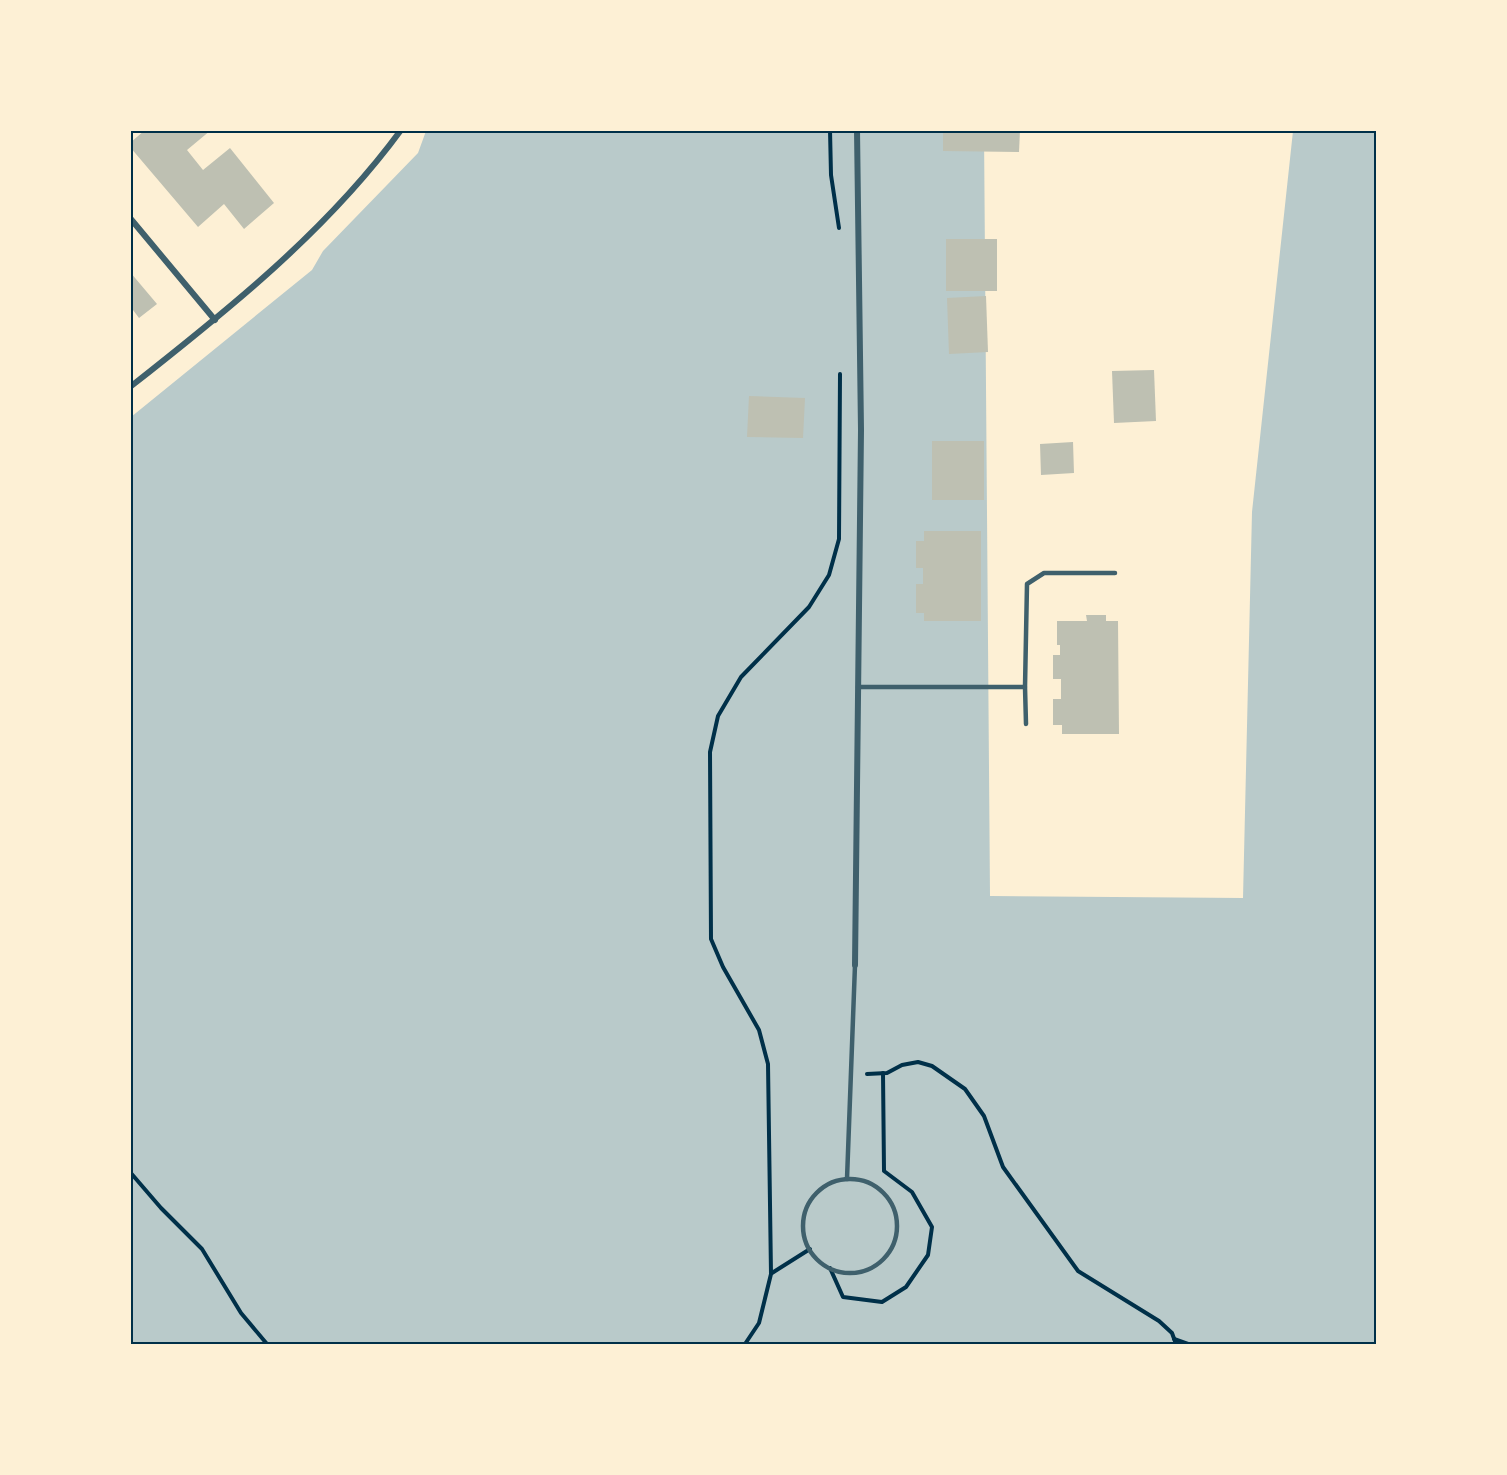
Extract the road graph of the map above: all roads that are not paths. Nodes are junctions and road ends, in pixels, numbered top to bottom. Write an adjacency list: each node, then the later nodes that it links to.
1 (401, 130): 4 (street)
2 (857, 130): 7 (street)
3 (130, 218): 4 (street)
4 (215, 320): 5 (street)
5 (130, 387)
6 (1115, 573): 8 (lane)
7 (858, 687): 8 (lane); 10 (street)
8 (1025, 687): 9 (lane)
9 (1026, 724)
10 (855, 966): 11 (lane)
11 (847, 1179): 11 (lane)

